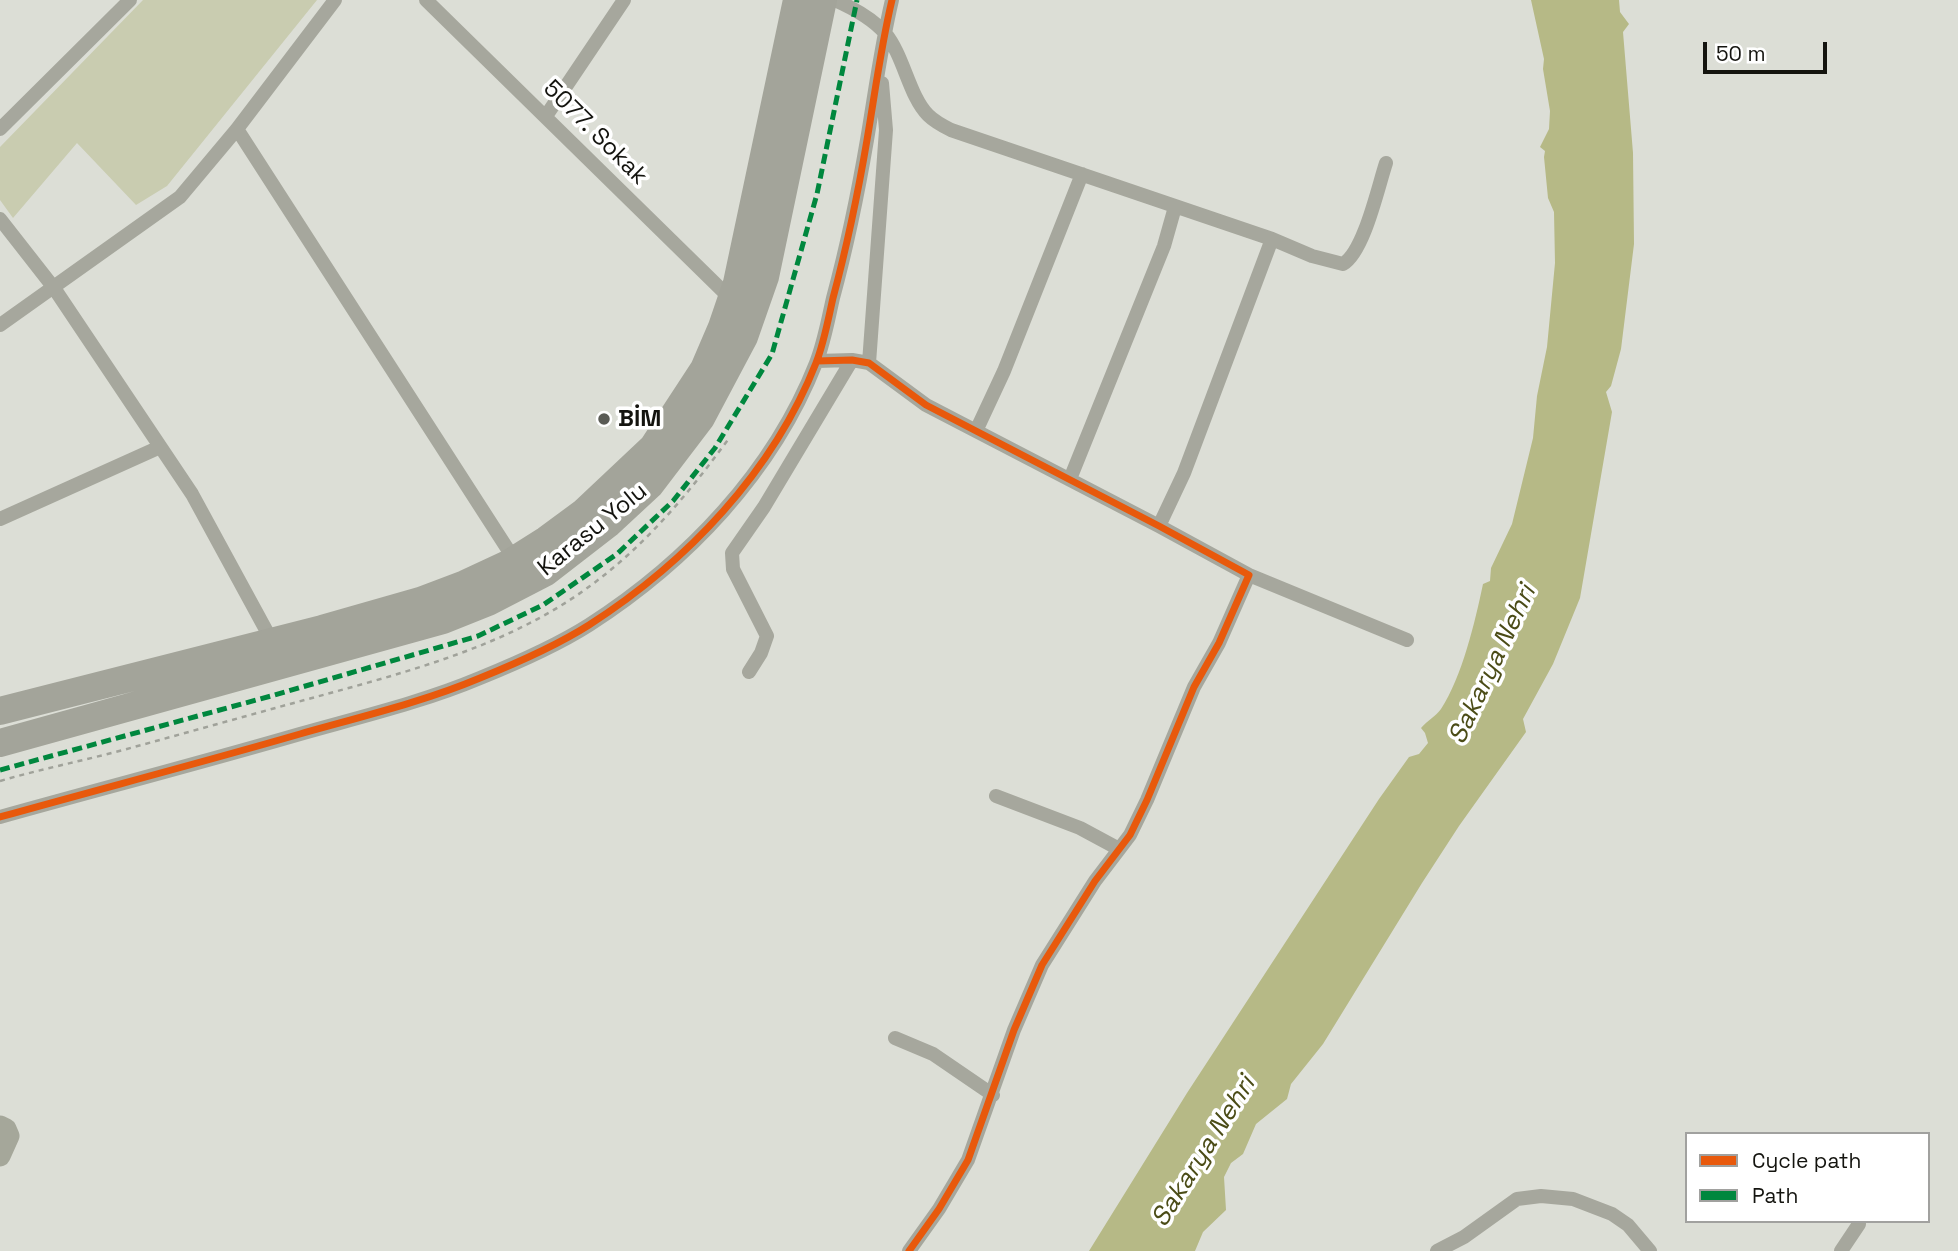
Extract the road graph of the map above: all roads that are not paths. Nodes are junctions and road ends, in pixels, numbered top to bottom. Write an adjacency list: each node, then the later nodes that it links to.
1 (130, 0): 12 (street)
2 (335, 0): 13 (street)
3 (426, 0): 11 (street, 5077. Sokak)
4 (624, 0): 11 (street)
5 (797, 0): 20 (highway, Karasu Yolu)
6 (823, 0): 36 (highway, Karasu Yolu)
7 (835, 0): 9 (street)
8 (892, 0): 9 (street)
9 (884, 32): 10 (street); 15 (street)
10 (880, 61): 23 (street); 24 (street)
11 (546, 116): 20 (street, 5077. Sokak)
12 (0, 129)
13 (237, 129): 19 (street); 30 (street)
14 (1385, 163): 18 (street)
15 (1082, 174): 16 (street); 25 (street)
16 (1175, 208): 18 (street); 27 (street)
17 (0, 219): 19 (street)
18 (1272, 239): 29 (street)
19 (54, 288): 21 (street); 26 (street)
20 (731, 299): 30 (highway, Karasu Yolu)
21 (0, 325)
22 (852, 360): 23 (street); 24 (street); 34 (street)
23 (817, 361): 38 (street)
24 (869, 363): 25 (street)
25 (976, 431): 27 (street)
26 (160, 447): 28 (street); 33 (street)
27 (1070, 479): 29 (street)
28 (0, 519)
29 (1159, 526): 31 (street)
30 (514, 559): 33 (highway, Karasu Yolu)
31 (1249, 575): 32 (street); 39 (street)
32 (1407, 640)
33 (272, 641): 35 (highway, Karasu Yolu)
34 (749, 672)
35 (0, 711)
36 (0, 743)
37 (996, 796): 39 (street)
38 (0, 817)
39 (1119, 849): 41 (street)
40 (895, 1038): 41 (street)
41 (993, 1095): 45 (street)
42 (0, 1126): 43 (street)
43 (0, 1156)
44 (1859, 1224): 48 (street)
45 (909, 1251)
46 (1437, 1251): 47 (street)
47 (1650, 1251)
48 (1841, 1251)

